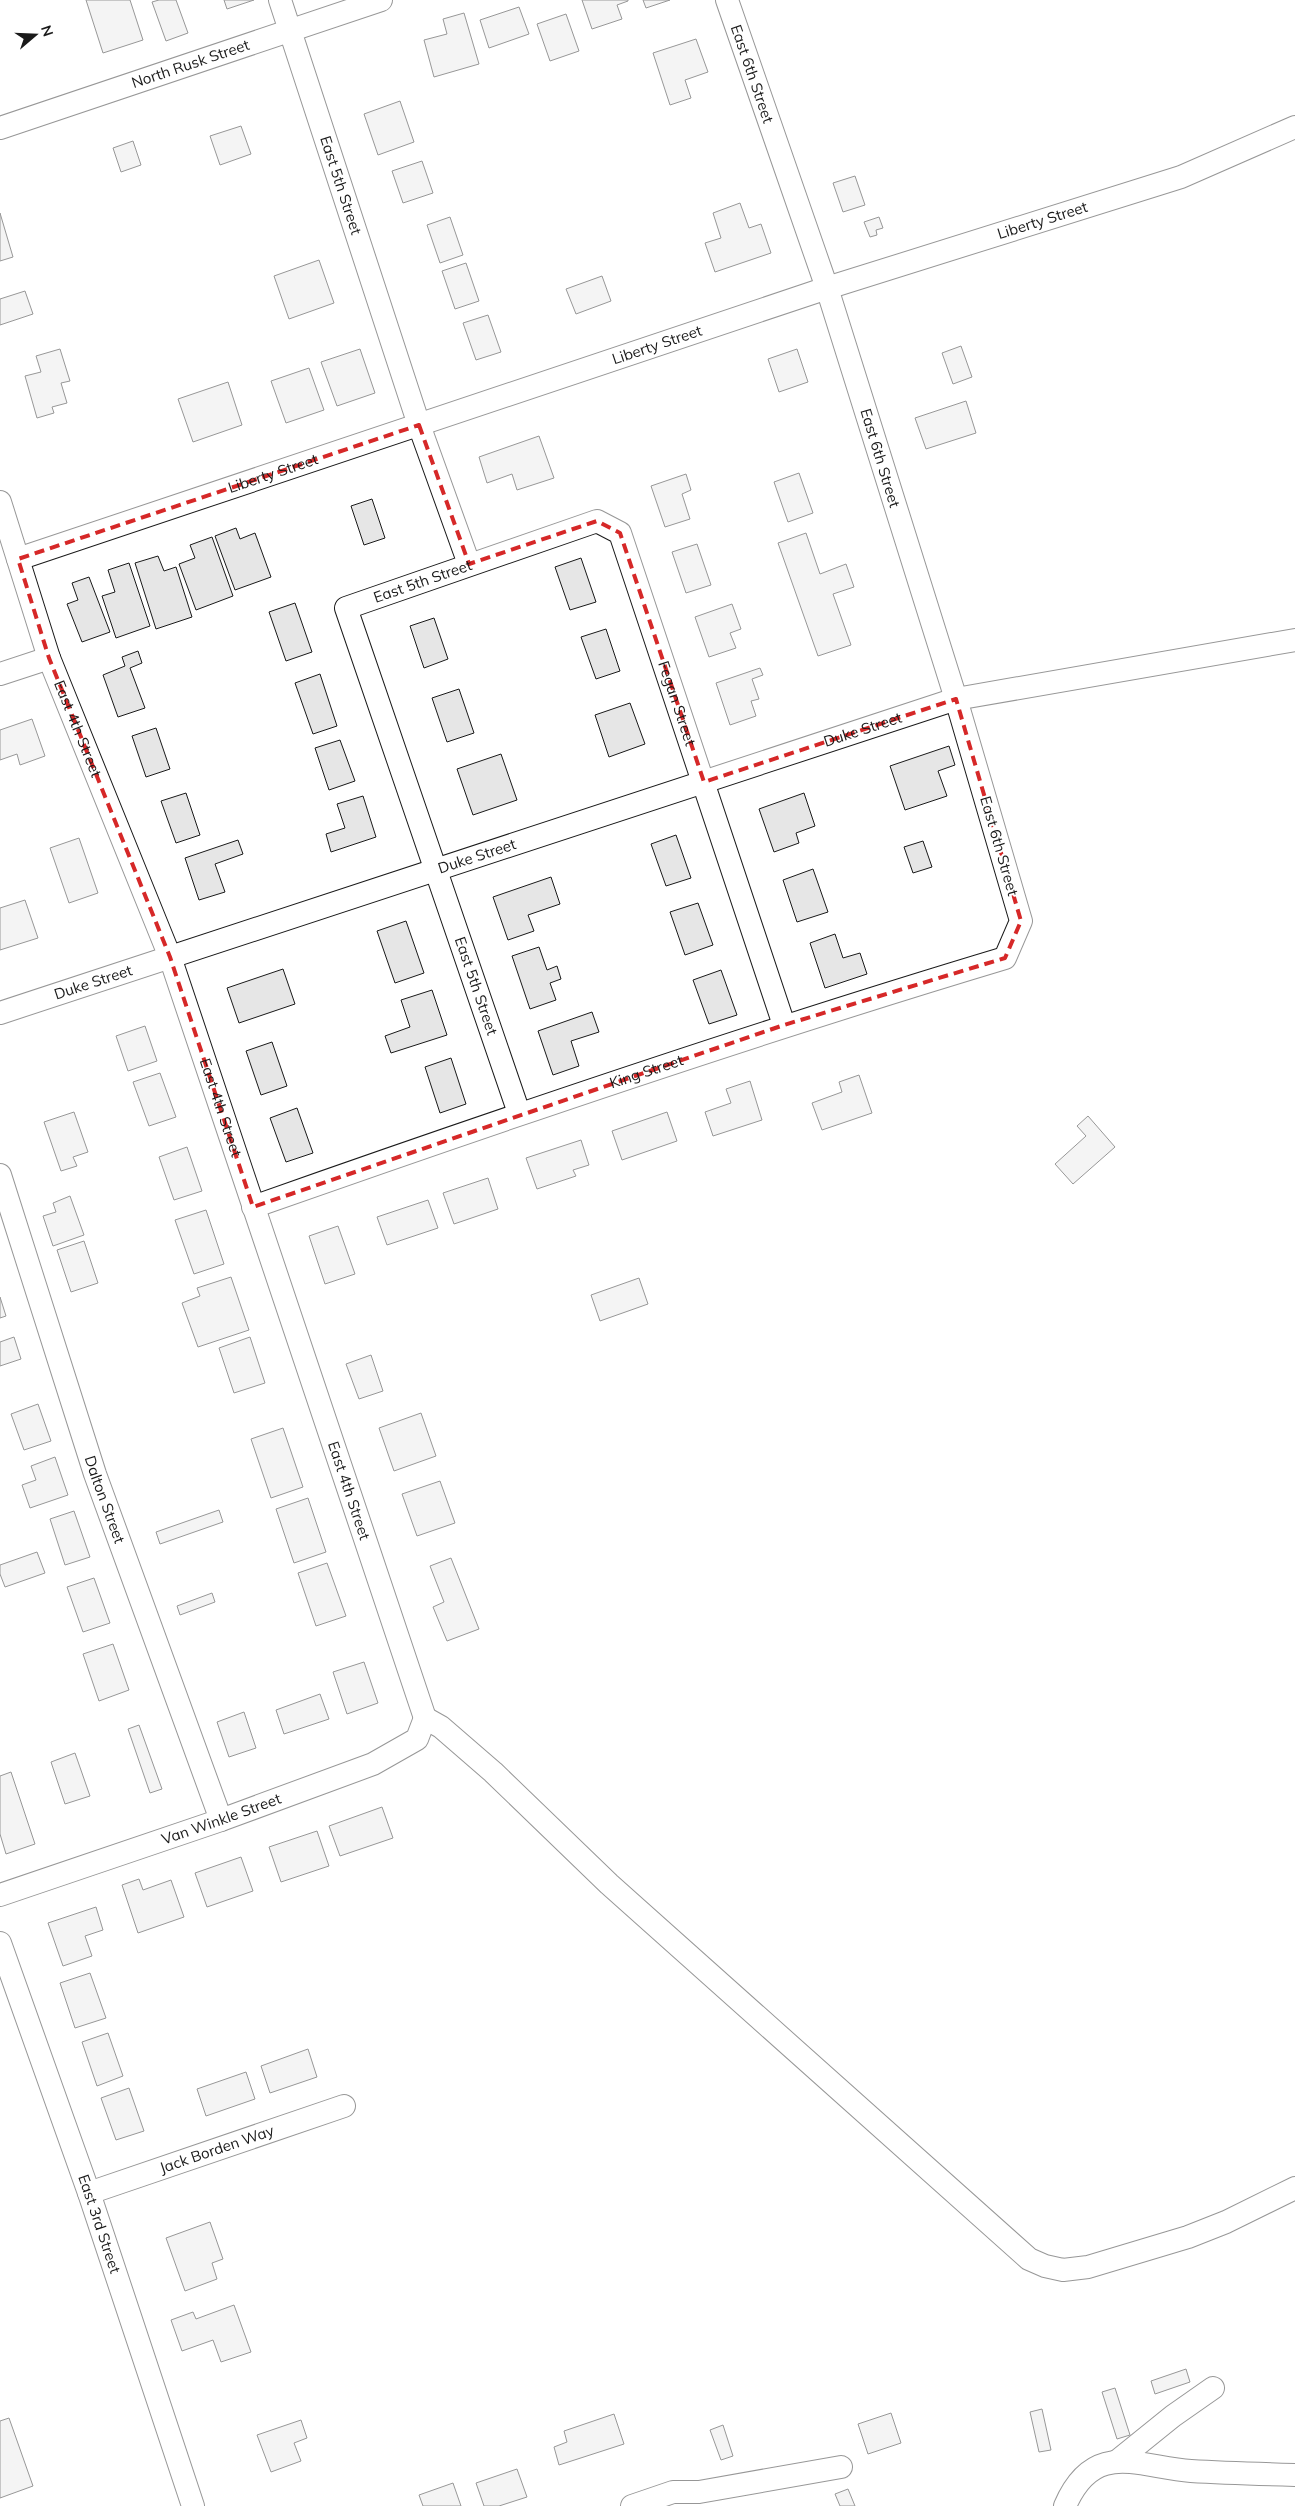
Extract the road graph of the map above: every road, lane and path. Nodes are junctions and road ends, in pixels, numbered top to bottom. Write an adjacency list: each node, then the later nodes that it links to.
1 (280, 0): 4 (street, East 5th Street)
2 (381, 0): 4 (street, North Rusk Street)
3 (727, 0): 7 (street, East 6th Street)
4 (290, 30): 6 (street, North Rusk Street); 8 (street, East 5th Street)
5 (1295, 127): 7 (street, Liberty Street)
6 (0, 128)
7 (827, 288): 8 (street, Liberty Street); 15 (street, East 6th Street)
8 (419, 425): 10 (street, Liberty Street); 11 (street, East 5th Street)
9 (0, 502): 10 (street, East 4th Street)
10 (18, 559): 13 (street, East 4th Street)
11 (469, 564): 16 (street, Fegan Street); 17 (street, East 5th Street)
12 (1295, 640): 15 (street, Duke Street)
13 (49, 658): 14 (street); 19 (street, East 4th Street)
14 (0, 674)
15 (956, 699): 16 (street, Duke Street); 18 (street, East 6th Street)
16 (704, 782): 17 (street, Duke Street); 21 (street, Fegan Street)
17 (437, 870): 19 (street, Duke Street); 22 (street, East 5th Street)
18 (1021, 921): 21 (street, King Street)
19 (170, 957): 20 (street, Duke Street); 24 (street, East 4th Street)
20 (0, 1013)
21 (784, 1025): 22 (street, King Street)
22 (519, 1113): 24 (street, King Street)
23 (0, 1175): 26 (street, Dalton Street)
24 (253, 1207): 25 (street, East 4th Street)
25 (425, 1718): 26 (street, Van Winkle Street); 30 (street)
26 (221, 1820): 27 (street, Van Winkle Street)
27 (0, 1896)
28 (0, 1943): 31 (street, East 3rd Street)
29 (344, 2106): 31 (street, Jack Borden Way)
30 (1295, 2188)
31 (89, 2193): 37 (street, East 3rd Street)
32 (1213, 2388): 33 (street)
33 (1116, 2462): 35 (street); 39 (street)
34 (841, 2467): 36 (street)
35 (1295, 2475)
36 (674, 2499): 38 (street)
37 (193, 2506)
38 (632, 2506)
39 (1065, 2506)

